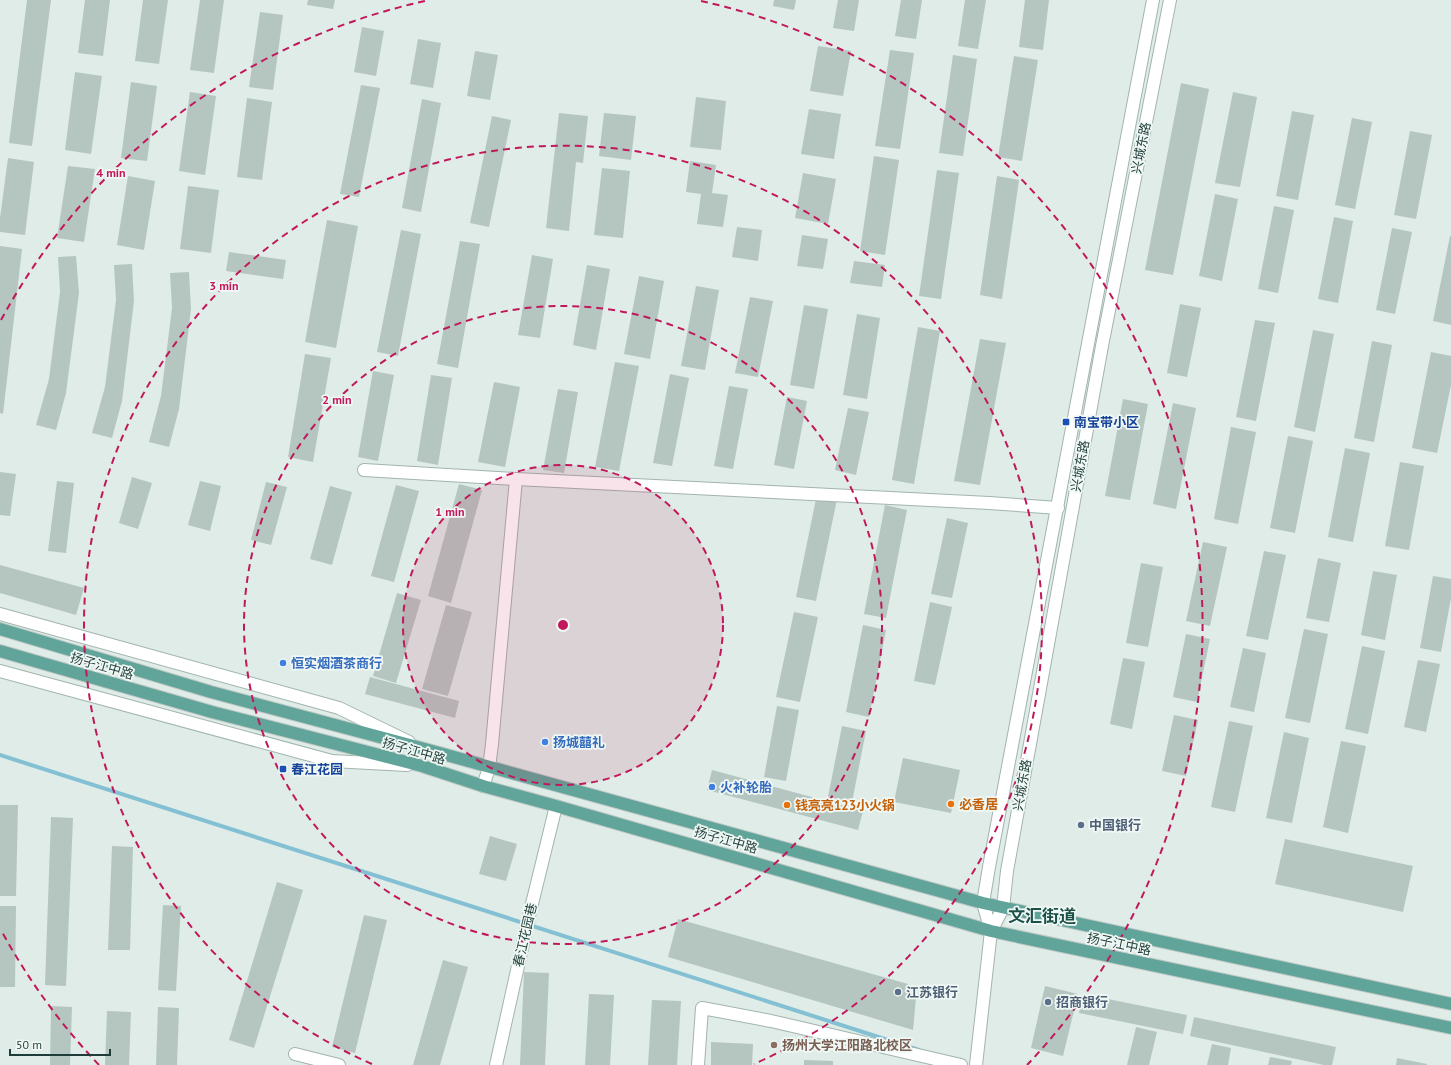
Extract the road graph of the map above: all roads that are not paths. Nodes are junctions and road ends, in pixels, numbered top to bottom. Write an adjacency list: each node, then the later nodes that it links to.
1 (1153, 0): 5 (street, 兴城东路)
2 (1170, 0): 16 (street, 兴城东路)
3 (364, 470): 4 (street)
4 (516, 479): 5 (street); 12 (street)
5 (1058, 508): 15 (street, 兴城东路)
6 (0, 614): 10 (street)
7 (0, 630): 10 (main road, 扬子江中路)
8 (0, 650): 11 (main road, 扬子江中路)
9 (0, 671): 11 (street)
10 (425, 749): 12 (main road, 扬子江中路)
11 (422, 766): 13 (main road, 扬子江中路)
12 (489, 768): 13 (street); 15 (main road, 扬子江中路)
13 (483, 786): 14 (main road, 扬子江中路)
14 (556, 806): 17 (main road, 扬子江中路); 22 (street, 春江花园巷)
15 (983, 903): 16 (main road, 扬子江中路); 17 (street, 兴城东路)
16 (1003, 908): 17 (street, 兴城东路); 18 (main road, 扬子江中路)
17 (991, 931): 19 (main road, 扬子江中路); 25 (street, 兴城东路)
18 (1451, 1004)
19 (1451, 1028)
20 (295, 1054): 21 (street)
21 (339, 1065)
22 (496, 1065)
23 (698, 1065): 24 (street)
24 (961, 1065)
25 (976, 1065)

